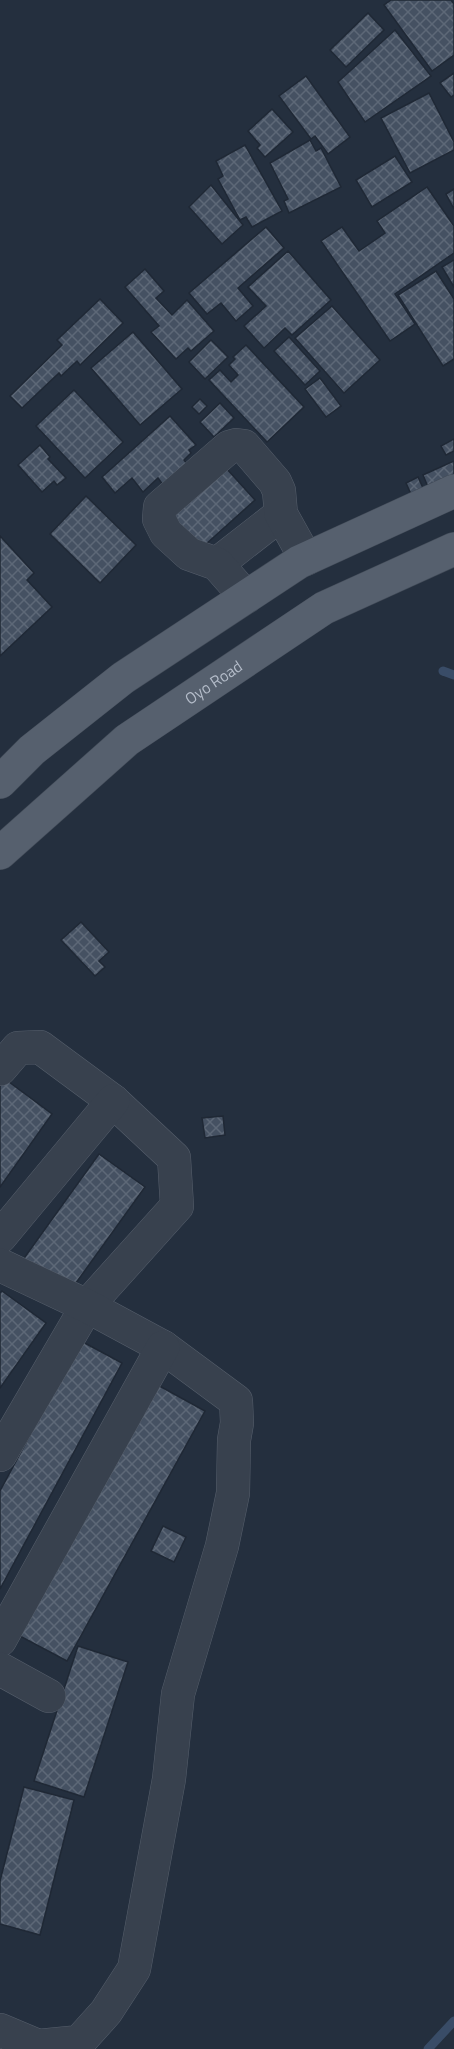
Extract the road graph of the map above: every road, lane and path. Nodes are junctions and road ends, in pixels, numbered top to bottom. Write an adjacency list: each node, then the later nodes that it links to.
1 (454, 491): 4 (main road)
2 (281, 514): 4 (street); 5 (street); 5 (street)
3 (454, 549): 8 (main road, Oyo Road)
4 (306, 559): 6 (main road)
5 (217, 564): 6 (street)
6 (246, 597): 7 (main road)
7 (0, 782)
8 (0, 853)
9 (0, 1069): 10 (street)
10 (113, 1101): 11 (street); 13 (street)
11 (0, 1237)
12 (0, 1265): 13 (street)
13 (87, 1306): 14 (street); 15 (street)
14 (163, 1347): 16 (street); 19 (street)
15 (0, 1455)
16 (0, 1640)
17 (0, 1669): 18 (street)
18 (49, 1696)
19 (0, 2030)

